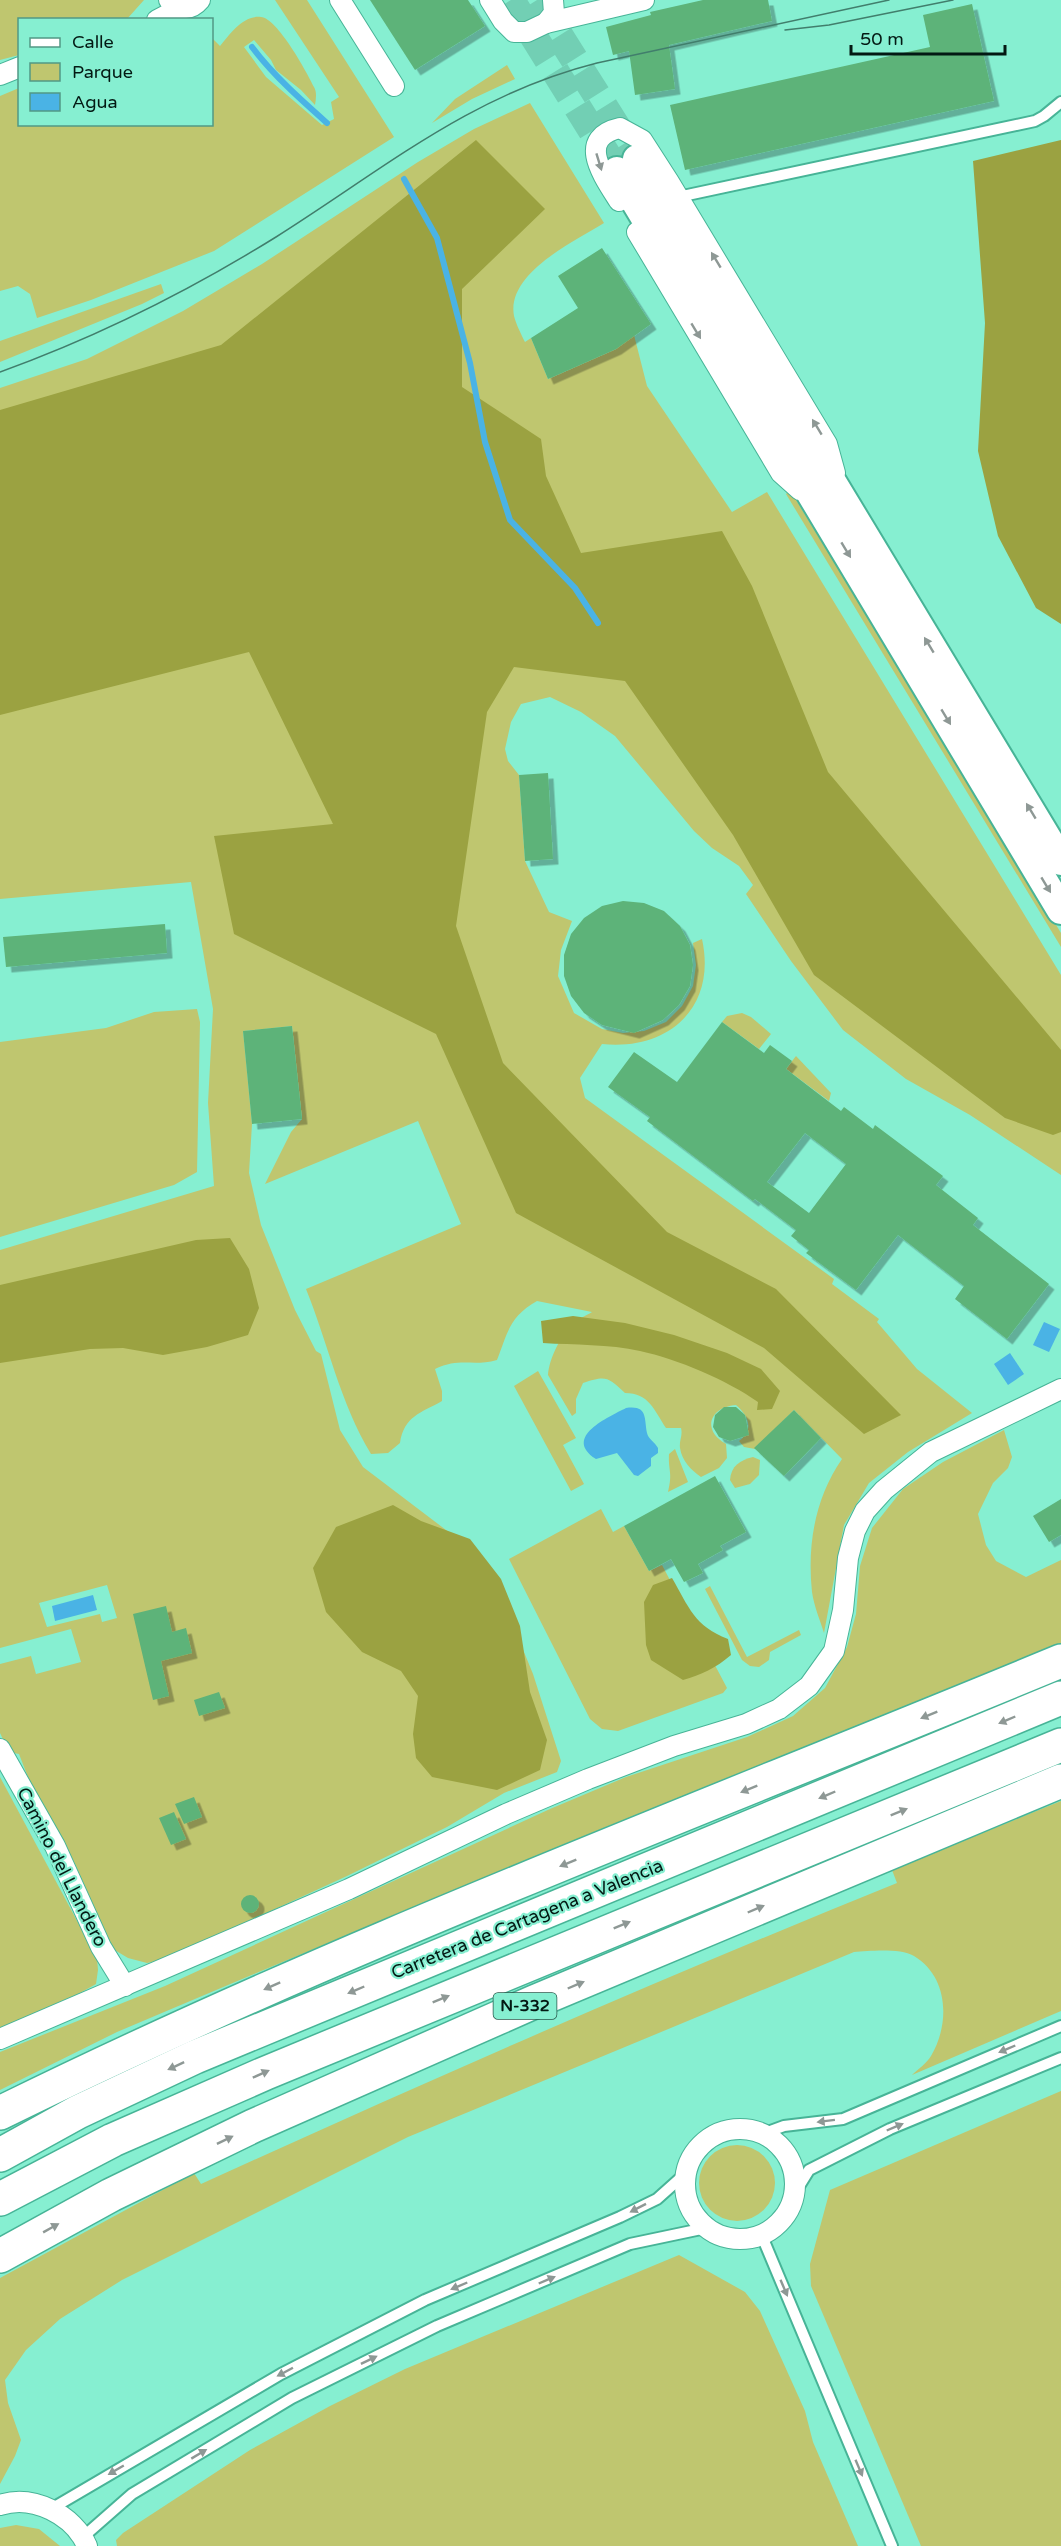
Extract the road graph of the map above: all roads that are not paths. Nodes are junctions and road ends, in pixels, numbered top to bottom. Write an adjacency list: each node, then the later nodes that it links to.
1 (160, 0): 8 (street)
2 (200, 0): 7 (street)
3 (340, 0): 13 (street)
4 (490, 0): 10 (street)
5 (553, 0): 10 (street)
6 (644, 0): 10 (street)
7 (174, 4): 9 (street)
8 (147, 18)
9 (159, 18)
10 (546, 23)
11 (18, 69): 12 (street)
12 (0, 75)
13 (394, 86)
14 (1061, 102): 16 (lane)
15 (627, 165): 17 (main road)
16 (678, 197): 17 (street, one-way to 16); 17 (street, one-way to 17)
17 (833, 507): 18 (main road, one-way to 17); 19 (main road, one-way to 19)
18 (1061, 861)
19 (1061, 910)
20 (1058, 1392): 26 (street)
21 (1061, 1661): 31 (highway, one-way to 31)
22 (1061, 1698): 33 (highway, Carretera de Cartagena a Valencia, one-way to 33)
23 (1061, 1745): 36 (highway, N-332, one-way to 23)
24 (0, 1749): 26 (street, Camino del Llandero)
25 (1061, 1781): 27 (highway, N-332, one-way to 25)
26 (125, 1986): 29 (street)
27 (534, 2002): 37 (highway, N-332); 40 (highway, N-332, one-way to 27)
28 (1061, 2026): 32 (lane, one-way to 32)
29 (0, 2039)
30 (1061, 2058): 35 (lane, one-way to 30)
31 (0, 2112)
32 (765, 2133): 34 (street); 35 (street)
33 (0, 2155)
34 (685, 2174): 38 (street); 42 (lane, one-way to 42)
35 (796, 2191): 39 (street)
36 (0, 2199)
37 (0, 2214)
38 (706, 2228): 39 (street); 43 (lane, one-way to 38)
39 (761, 2234): 44 (lane, one-way to 44)
40 (0, 2256)
41 (0, 2505): 42 (street)
42 (51, 2509): 43 (street)
43 (85, 2541)
44 (892, 2546)

